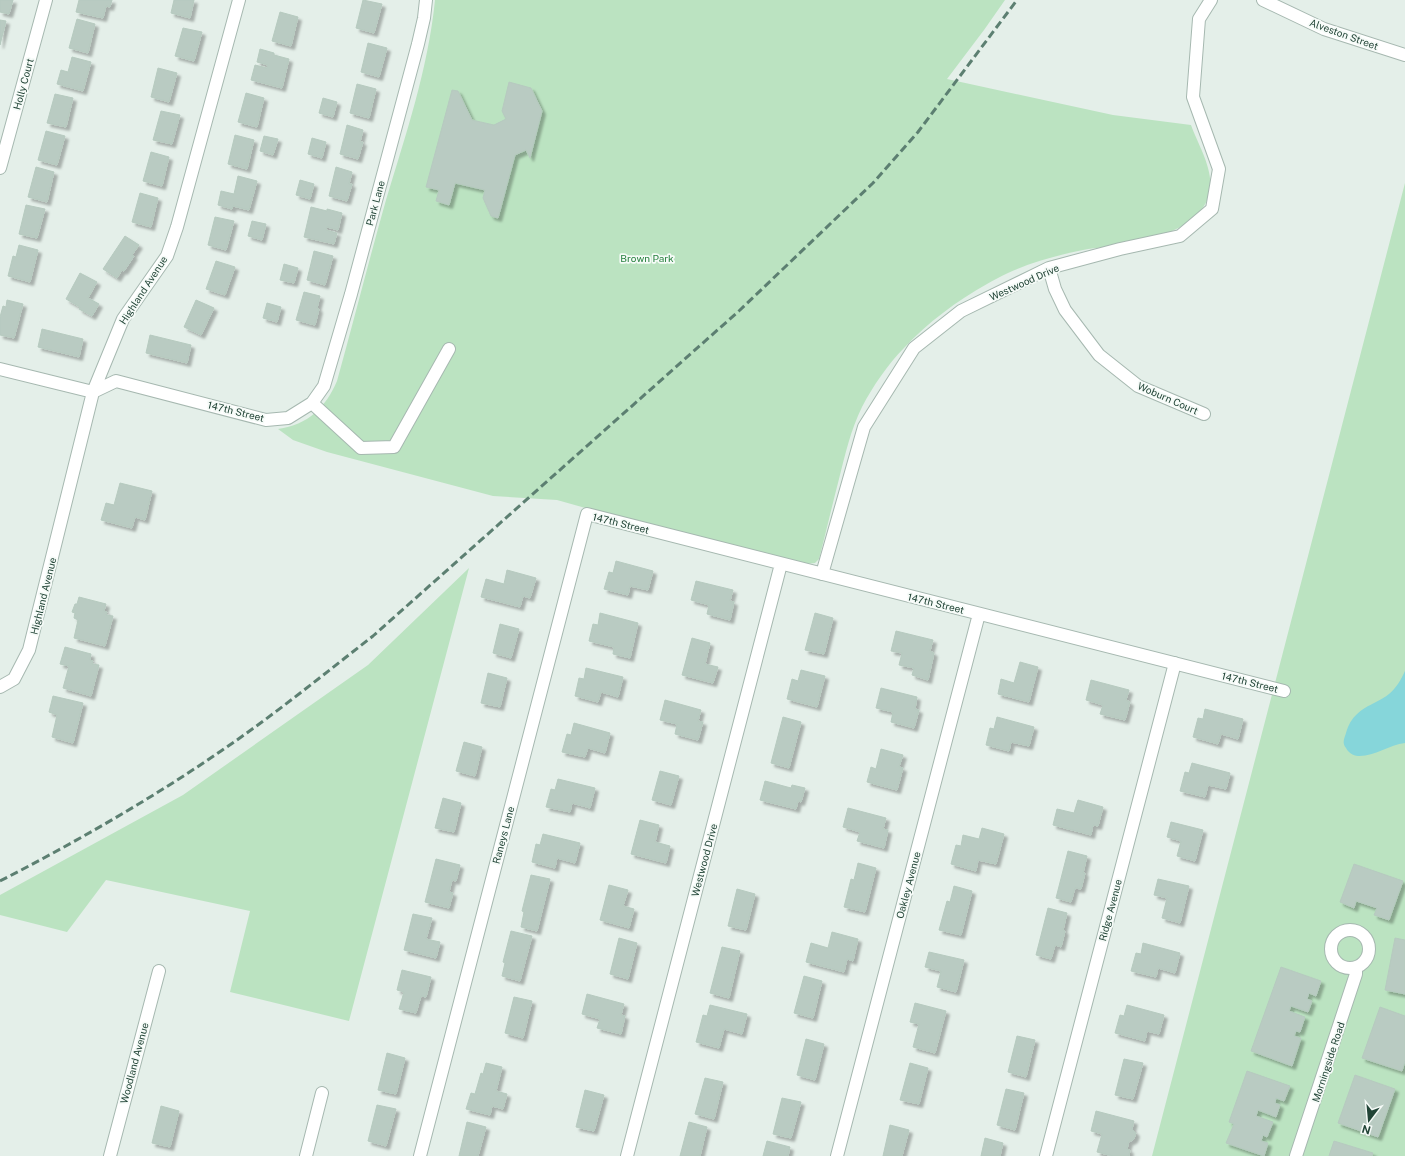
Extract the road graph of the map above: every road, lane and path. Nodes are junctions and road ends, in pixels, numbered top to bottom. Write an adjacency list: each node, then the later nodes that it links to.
1 (46, 0): 7 (street, Holly Court)
2 (239, 0): 11 (street, Highland Avenue)
3 (426, 0): 12 (street, Park Lane)
4 (1211, 0): 8 (street, Westwood Drive)
5 (1263, 0): 6 (street, Alveston Street)
6 (1405, 55)
7 (0, 168)
8 (1049, 268): 13 (street, Woburn Court); 16 (street, Westwood Drive)
9 (449, 348): 12 (street)
10 (0, 368): 11 (street)
11 (93, 392): 12 (street, 147th Street); 19 (street, Highland Avenue)
12 (312, 403)
13 (1204, 414)
14 (587, 514): 15 (street, 147th Street); 26 (street, Raneys Lane)
15 (781, 564): 16 (street, 147th Street); 27 (street, Westwood Drive)
16 (822, 574): 17 (street, 147th Street)
17 (979, 614): 18 (street, 147th Street); 28 (street, Oakley Avenue)
18 (1175, 663): 20 (street, 147th Street); 29 (street, Ridge Avenue)
19 (0, 687)
20 (1284, 691)
21 (1356, 967): 30 (street, Morningside Road)
22 (159, 971): 24 (street, Woodland Avenue)
23 (322, 1093): 25 (street)
24 (110, 1156)
25 (306, 1156)
26 (420, 1156)
27 (627, 1156)
28 (837, 1156)
29 (1046, 1156)
30 (1296, 1156)

